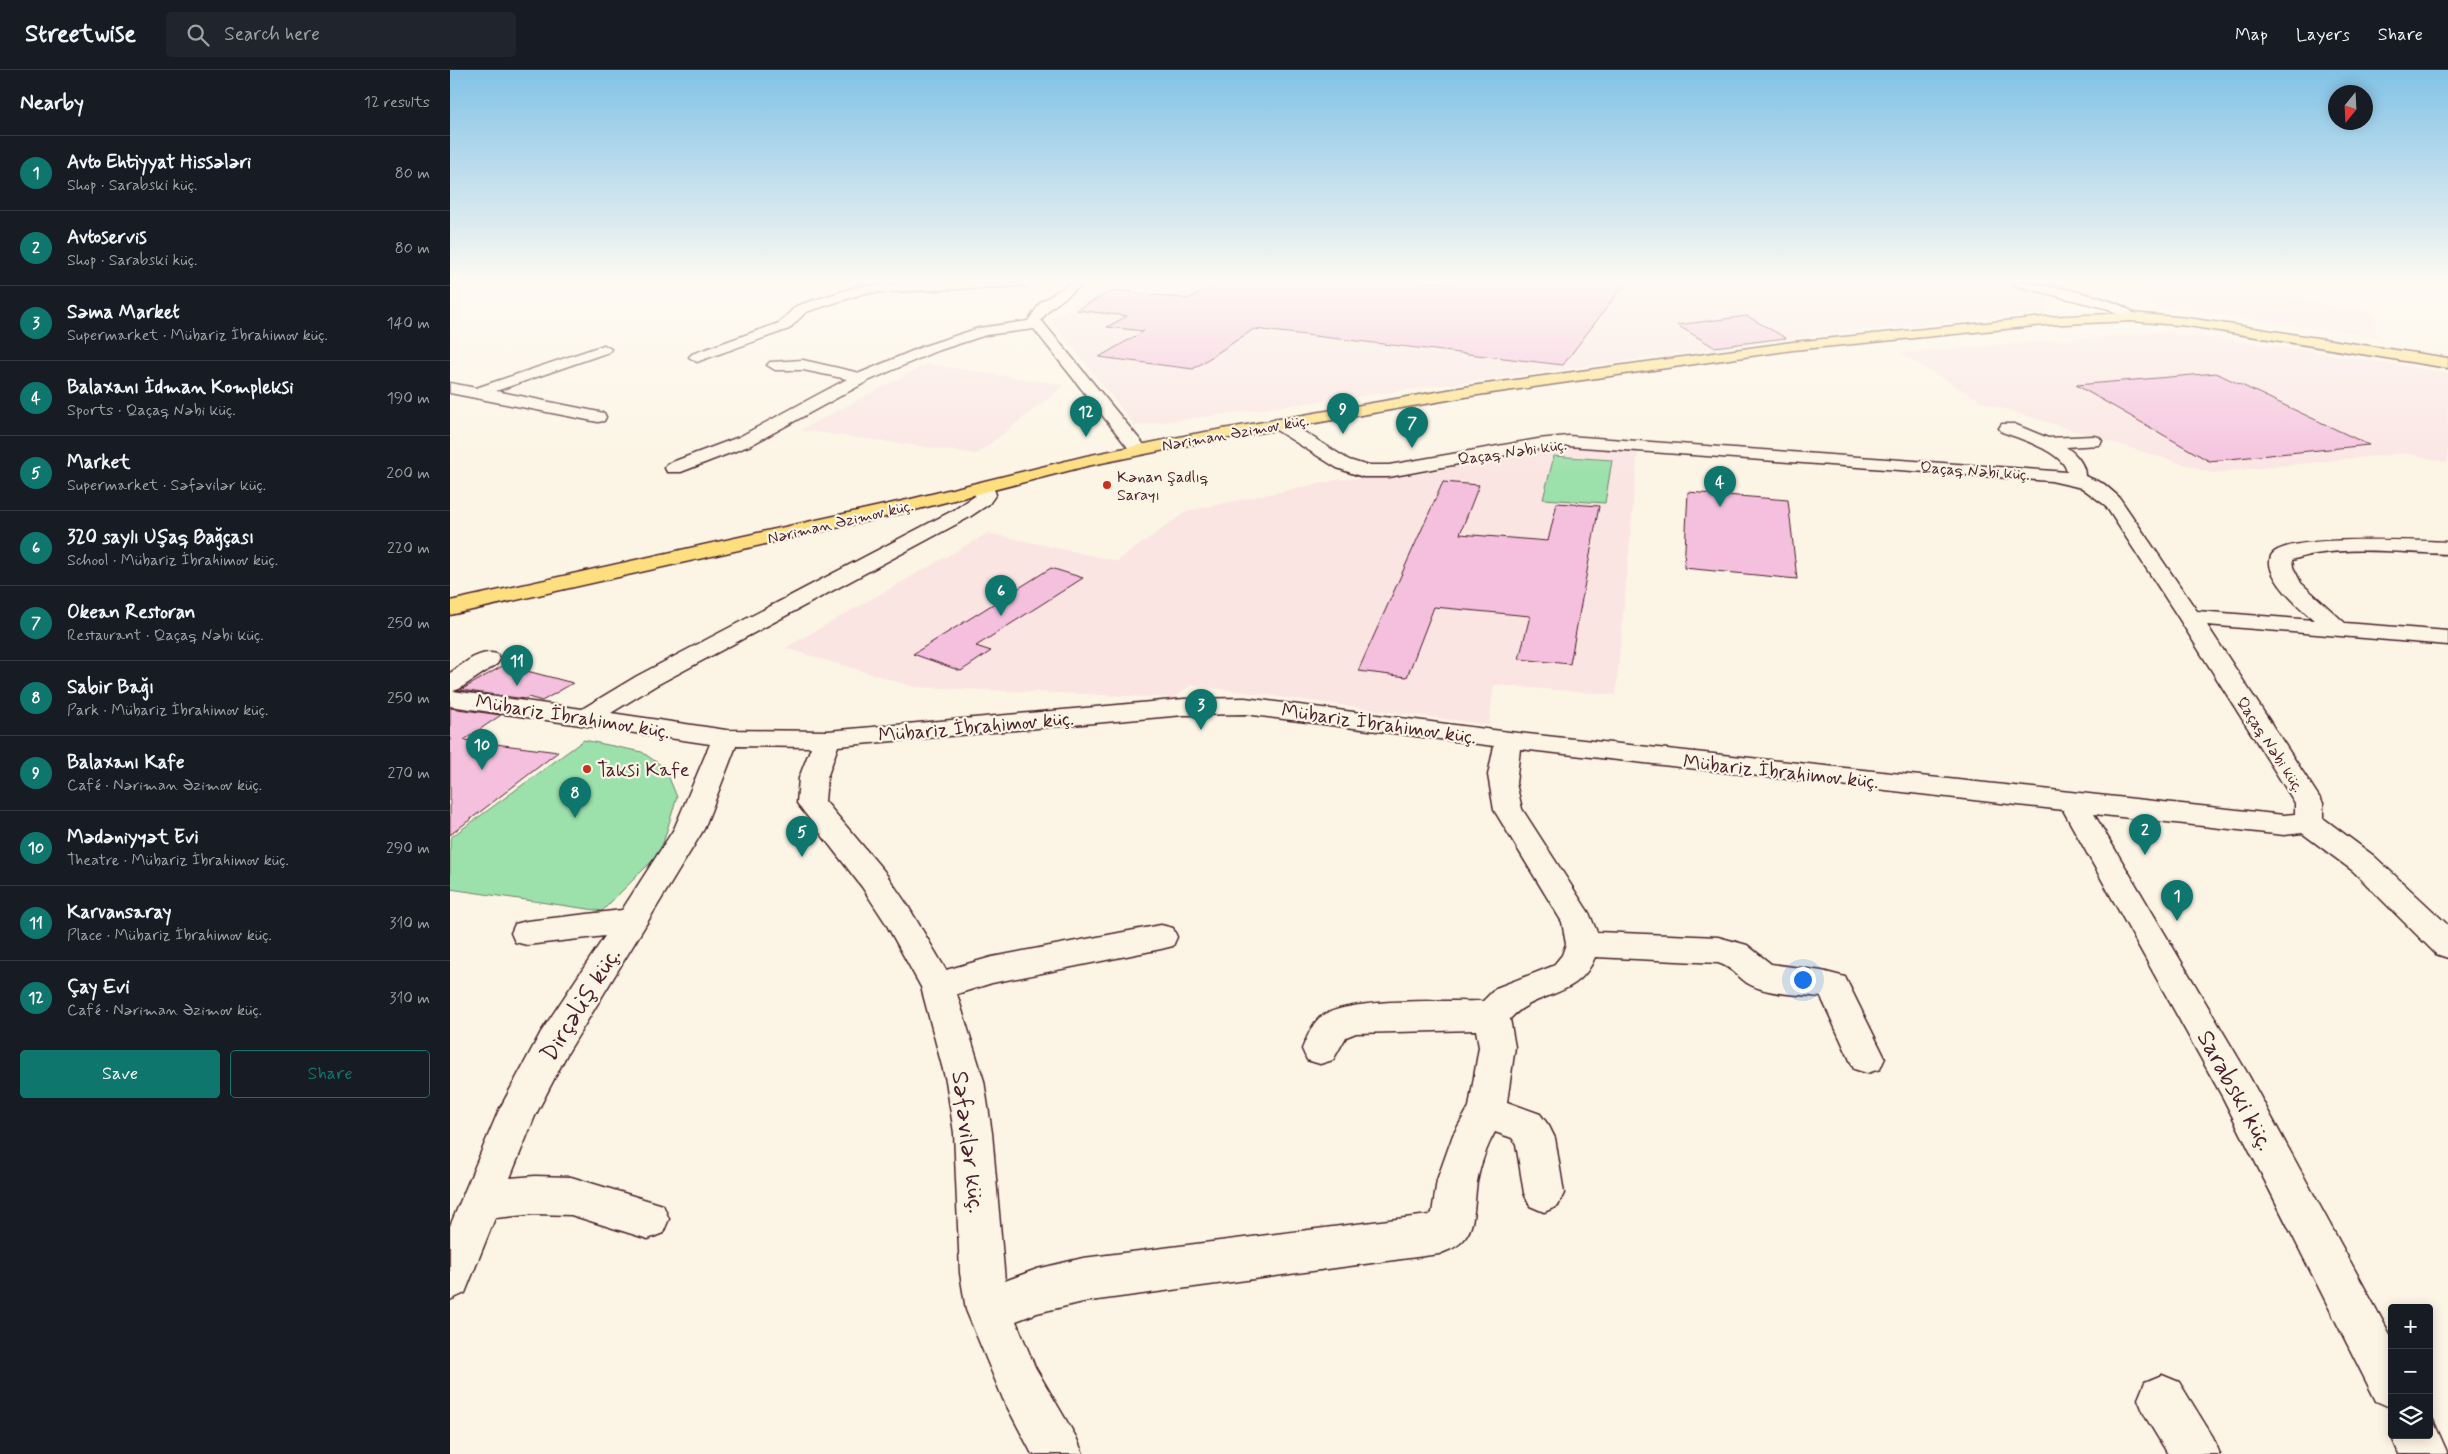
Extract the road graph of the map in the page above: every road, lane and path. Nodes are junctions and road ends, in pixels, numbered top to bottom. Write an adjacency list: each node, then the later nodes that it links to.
1 (726, 347): 7 (street)
2 (935, 347): 10 (street)
3 (1054, 347): 18 (street)
4 (1789, 347): 14 (main road, Nəriman Əzimov küç.)
5 (2345, 347): 8 (main road, Nəriman Əzimov küç.)
6 (604, 349): 12 (street)
7 (697, 357)
8 (2448, 363)
9 (775, 365): 10 (street)
10 (862, 378): 19 (street)
11 (450, 388): 12 (street)
12 (477, 393): 13 (street)
13 (598, 417)
14 (1279, 424): 18 (main road, Nəriman Əzimov küç.); 20 (street, Qaçaq Nəbi küç.)
15 (2008, 428): 17 (street)
16 (2093, 441): 17 (street)
17 (2045, 444): 20 (street)
18 (1139, 450): 21 (main road, Nəriman Əzimov küç.)
19 (674, 468)
20 (2076, 479): 24 (street, Qaçaq Nəbi küç.)
21 (984, 487): 23 (main road, Nəriman Əzimov küç.); 30 (street)
22 (2448, 548): 25 (street)
23 (450, 608)
24 (2190, 617): 25 (street); 35 (street, Qaçaq Nəbi küç.)
25 (2339, 629): 26 (street)
26 (2448, 638)
27 (488, 659): 28 (street)
28 (450, 684)
29 (450, 698): 30 (street, Mübariz İbrahimov küç.)
30 (586, 718): 31 (street, Mübariz İbrahimov küç.)
31 (726, 738): 32 (street, Mübariz İbrahimov küç.); 36 (street, Dirçəliş küç.)
32 (828, 739): 33 (street, Mübariz İbrahimov küç.); 41 (street, Səfəvilər küç.)
33 (1509, 740): 34 (street, Mübariz İbrahimov küç.); 39 (street)
34 (2072, 801): 35 (street, Mübariz İbrahimov küç.); 51 (street, Sarabski küç.)
35 (2307, 822): 40 (street)
36 (632, 921): 37 (street); 47 (street, Dirçəliş küç.)
37 (527, 934)
38 (1161, 937): 41 (street)
39 (1583, 944): 42 (street); 44 (street)
40 (2448, 946)
41 (938, 986): 50 (street, Səfəvilər küç.)
42 (1492, 1015): 43 (street); 45 (street)
43 (1320, 1049)
44 (1867, 1058)
45 (1487, 1112): 46 (street); 50 (street)
46 (1544, 1194)
47 (482, 1200): 48 (street); 49 (street, Dirçəliş küç.)
48 (648, 1219)
49 (450, 1278)
50 (988, 1310): 54 (street, Səfəvilər küç.)
51 (2388, 1377)
52 (2162, 1399): 55 (street)
53 (2417, 1439): 56 (street)
54 (1059, 1454)
55 (2196, 1454)
56 (2424, 1454)

